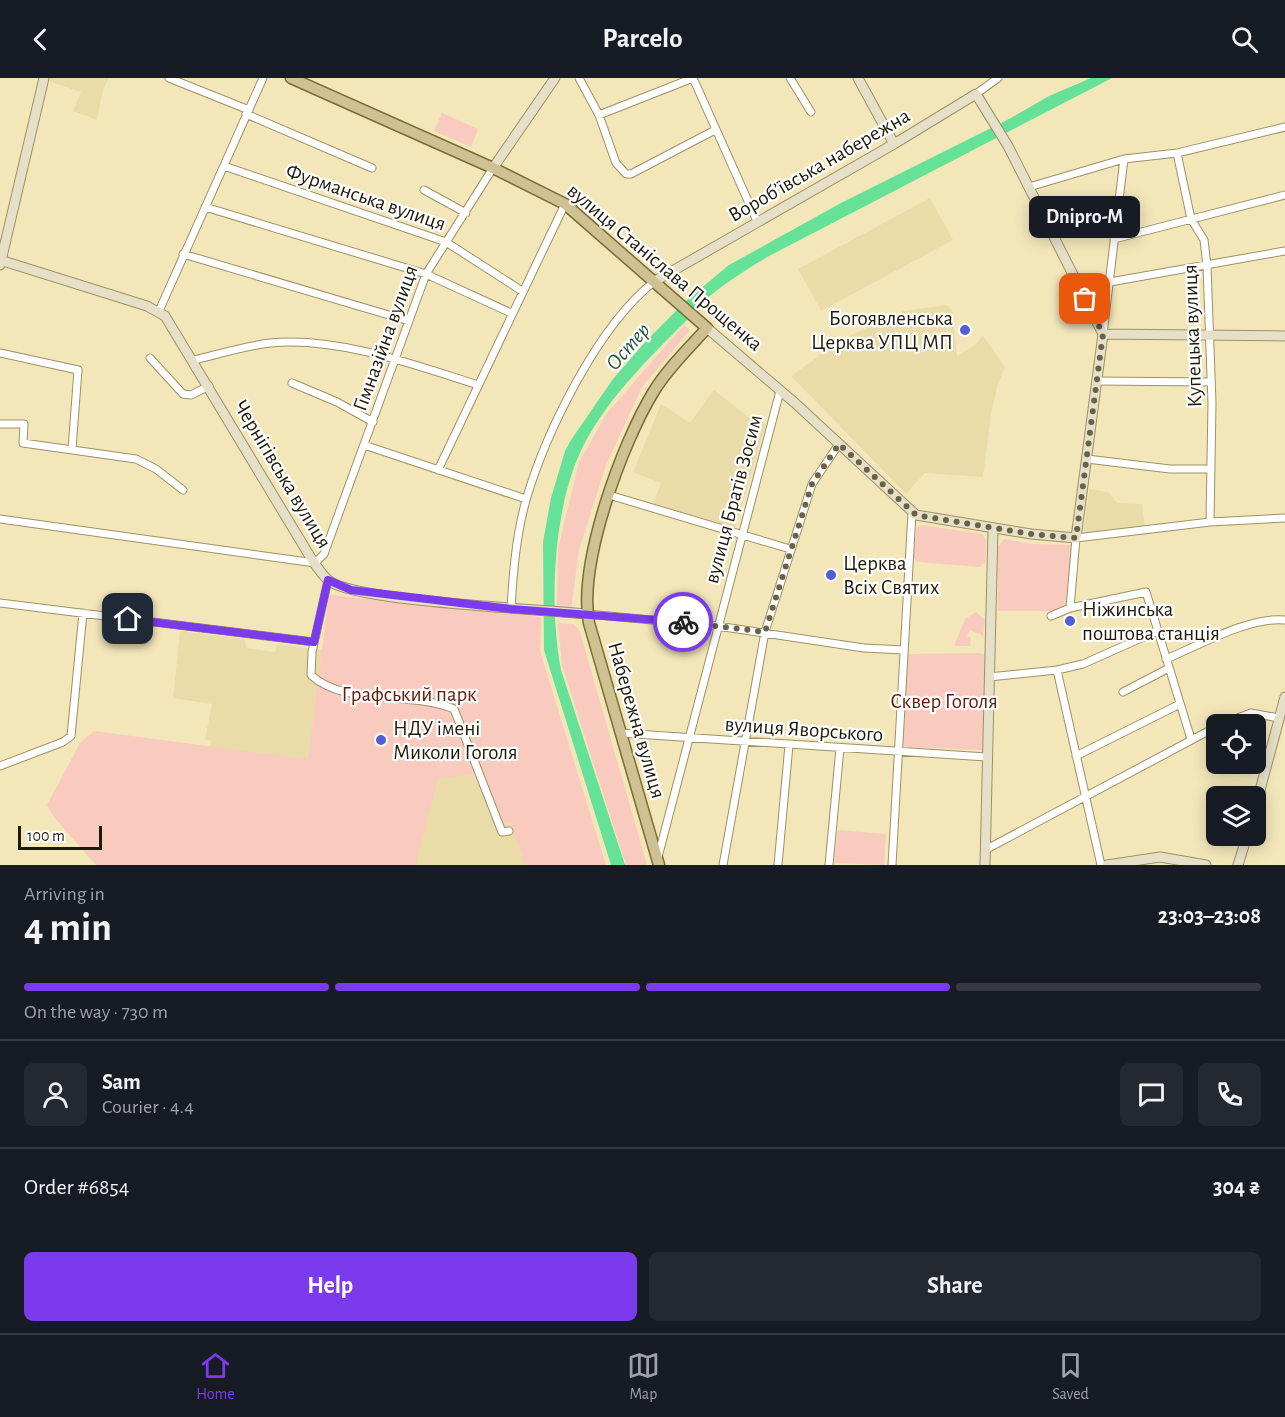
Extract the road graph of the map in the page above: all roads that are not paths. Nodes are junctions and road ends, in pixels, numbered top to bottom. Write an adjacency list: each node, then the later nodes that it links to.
1 (44, 78): 35 (street)
2 (169, 78): 12 (street)
3 (263, 78): 12 (street)
4 (291, 78): 22 (main road, вулиця Станіслава Прощенка)
5 (555, 78): 22 (street, Гімназійна вулиця)
6 (579, 78): 14 (street)
7 (693, 78): 14 (street); 16 (street)
8 (790, 78): 13 (street)
9 (858, 78): 17 (street)
10 (998, 78): 11 (street, Воробʼївська набережна)
11 (976, 94): 17 (street, Воробʼївська набережна); 23 (street)
12 (248, 112): 20 (street); 21 (street)
13 (811, 112)
14 (599, 116): 16 (street)
15 (1285, 127): 18 (street)
16 (715, 130): 30 (street)
17 (894, 144): 30 (street, Воробʼївська набережна)
18 (1177, 153): 19 (street); 29 (street, Купецька вулиця)
19 (1124, 159): 23 (street); 31 (street)
20 (224, 166): 27 (street); 32 (street, Фурманська вулиця)
21 (372, 168)
22 (493, 168): 26 (main road, вулиця Станіслава Прощенка); 28 (street, Гімназійна вулиця)
23 (1029, 187): 45 (street)
24 (424, 190): 28 (street)
25 (1285, 195): 29 (street)
26 (565, 204): 38 (main road, вулиця Станіслава Прощенка); 40 (street)
27 (204, 207): 34 (street); 37 (street)
28 (466, 213): 32 (street, Гімназійна вулиця)
29 (1191, 219): 31 (street); 36 (street, Купецька вулиця)
30 (757, 221): 38 (street, Воробʼївська набережна)
31 (1113, 239): 39 (street)
32 (446, 242): 37 (street, Гімназійна вулиця); 40 (street, Фурманська вулиця)
33 (1285, 251): 36 (street)
34 (183, 254): 41 (street); 43 (street)
35 (0, 262): 41 (street)
36 (1207, 266): 39 (street); 46 (street, Купецька вулиця)
37 (426, 274): 42 (street); 43 (street, Гімназійна вулиця)
38 (655, 281): 44 (main road, вулиця Станіслава Прощенка); 68 (street)
39 (1110, 282): 45 (street)
40 (522, 291): 42 (street)
41 (159, 311): 51 (street, Чернігівська вулиця)
42 (512, 313): 55 (street)
43 (409, 321): 50 (street, Гімназійна вулиця)
44 (707, 328): 57 (street, вулиця Станіслава Прощенка); 67 (main road, Набережна вулиця)
45 (1103, 334): 46 (street); 52 (street)
46 (1209, 335): 47 (street); 53 (street, Купецька вулиця)
47 (1285, 336)
48 (0, 353): 62 (street)
49 (150, 358): 56 (street, Чернігівська вулиця)
50 (395, 358): 51 (street); 55 (street); 58 (street, Гімназійна вулиця)
51 (194, 360): 56 (street, Чернігівська вулиця)
52 (1096, 381): 53 (street); 63 (street)
53 (1210, 382): 64 (street, Купецька вулиця)
54 (292, 383): 58 (street)
55 (478, 385): 65 (street)
56 (208, 386): 77 (street, Чернігівська вулиця)
57 (780, 391): 60 (street, вулиця Станіслава Прощенка); 74 (street, вулиця Братів Зосим)
58 (373, 422): 61 (street, Гімназійна вулиця)
59 (0, 424): 62 (street)
60 (839, 444): 69 (street, вулиця Станіслава Прощенка); 76 (street)
61 (364, 445): 65 (street); 77 (street, Гімназійна вулиця)
62 (72, 449): 66 (street)
63 (1087, 459): 64 (street); 75 (street)
64 (1210, 469): 72 (street, Купецька вулиця)
65 (438, 470): 68 (street)
66 (183, 490)
67 (609, 495): 74 (street); 83 (main road, Набережна вулиця)
68 (526, 500): 81 (street)
69 (912, 513): 73 (street); 90 (street)
70 (1285, 518): 72 (street)
71 (0, 519): 77 (street)
72 (1210, 522): 75 (street)
73 (993, 528): 75 (street); 94 (street)
74 (741, 534): 76 (street); 86 (street, вулиця Братів Зосим)
75 (1076, 538): 80 (street)
76 (790, 549): 88 (street)
77 (315, 563): 78 (street, Чернігівська вулиця)
78 (328, 580): 81 (street); 89 (street)
79 (0, 603): 82 (street)
80 (1070, 608): 84 (street); 87 (street)
81 (511, 609): 83 (street)
82 (83, 613): 89 (street); 110 (street)
83 (587, 614): 86 (street); 101 (main road, Набережна вулиця)
84 (1052, 616)
85 (1285, 620): 91 (street)
86 (717, 626): 88 (street); 102 (street, вулиця Братів Зосим)
87 (1157, 631): 91 (street); 93 (street)
88 (765, 632): 90 (street); 104 (street)
89 (314, 642): 113 (street)
90 (904, 650): 107 (street)
91 (1166, 659): 92 (street)
92 (1168, 668): 95 (street); 97 (street)
93 (1057, 670): 94 (street); 108 (street)
94 (989, 677): 109 (street)
95 (1123, 692)
96 (1285, 697): 99 (street)
97 (1180, 704): 103 (street); 108 (street)
98 (1266, 716): 99 (street)
99 (1279, 718): 111 (street)
100 (1206, 732): 103 (street)
101 (620, 733): 102 (street, вулиця Яворського); 116 (main road, Набережна вулиця)
102 (688, 738): 104 (street, вулиця Яворського); 116 (street, вулиця Братів Зосим)
103 (1191, 740): 112 (street)
104 (744, 742): 105 (street, вулиця Яворського); 117 (street)
105 (789, 745): 106 (street, вулиця Яворського); 118 (street)
106 (840, 748): 107 (street, вулиця Яворського); 119 (street)
107 (897, 752): 109 (street, вулиця Яворського); 120 (street)
108 (1076, 756): 112 (street)
109 (986, 757): 115 (street)
110 (0, 766)
111 (1261, 786)
112 (1085, 796): 115 (street); 122 (street)
113 (509, 831)
114 (1244, 846): 125 (street)
115 (985, 850): 121 (street)
116 (658, 862)
117 (723, 865)
118 (778, 865)
119 (829, 865)
120 (892, 865)
121 (985, 865)
122 (1101, 865)
123 (1107, 865): 124 (street)
124 (1206, 865)
125 (1238, 865)

